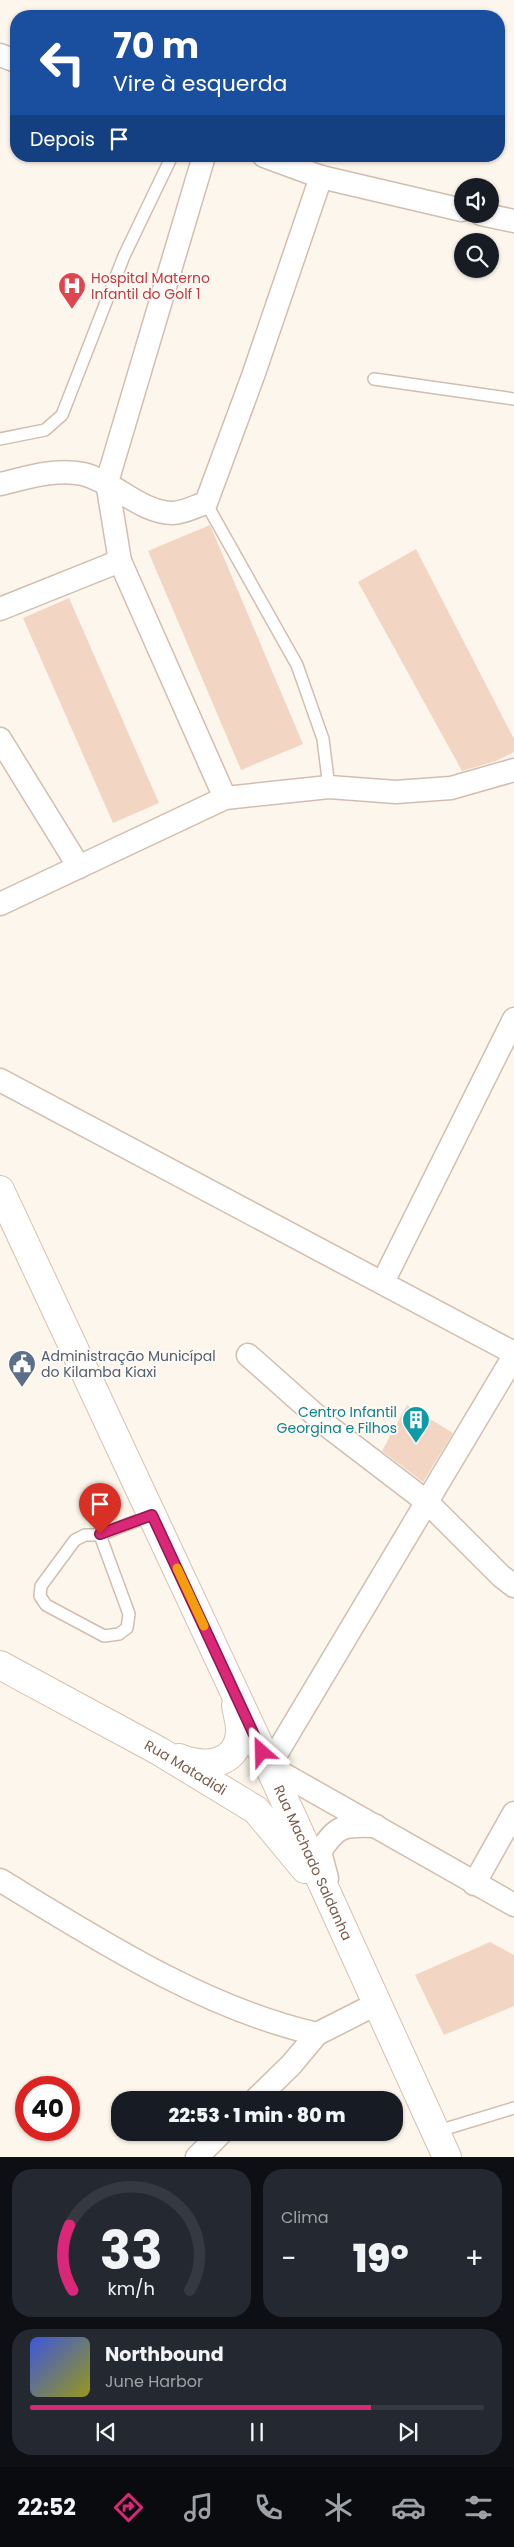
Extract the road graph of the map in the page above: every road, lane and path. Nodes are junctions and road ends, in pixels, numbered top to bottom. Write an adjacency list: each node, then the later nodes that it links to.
1 (169, 162): 10 (lane)
2 (202, 162): 11 (street)
3 (280, 162): 4 (street)
4 (321, 177): 5 (street); 13 (street)
5 (454, 208)
6 (499, 218): 7 (street)
7 (514, 221)
8 (374, 379): 9 (lane)
9 (514, 399)
10 (0, 439)
11 (107, 482): 12 (street); 13 (street); 14 (street)
12 (0, 484)
13 (206, 504): 18 (lane)
14 (120, 561): 15 (street); 19 (street)
15 (0, 609)
16 (0, 739): 20 (street)
17 (514, 770): 18 (street)
18 (328, 787): 19 (street)
19 (225, 798): 20 (street)
20 (80, 867): 21 (street)
21 (0, 904)
22 (514, 1019): 25 (street)
23 (0, 1080): 25 (street)
24 (0, 1190): 29 (street, Rua Machado Saldanha)
25 (383, 1282): 26 (street)
26 (514, 1354): 28 (street)
27 (248, 1355): 28 (street)
28 (427, 1502): 31 (street); 35 (street)
29 (152, 1515): 30 (lane); 33 (street, Rua Machado Saldanha)
30 (100, 1534): 30 (lane)
31 (514, 1586)
32 (0, 1665): 34 (street, Rua Matadidi)
33 (235, 1692): 34 (street); 35 (street, Rua Machado Saldanha)
34 (159, 1751): 41 (street, Rua Matadidi)
35 (270, 1766): 37 (street); 41 (street, Rua Machado Saldanha)
36 (514, 1813): 39 (street)
37 (377, 1826): 39 (street); 41 (street)
38 (0, 1880): 43 (street)
39 (474, 1884): 40 (street)
40 (514, 1905)
41 (337, 1913): 42 (street, Rua Machado Saldanha)
42 (378, 2003): 43 (street); 46 (street, Rua Machado Saldanha)
43 (317, 2034): 44 (street)
44 (264, 2091)
45 (514, 2108): 46 (lane)
46 (435, 2132): 49 (street, Rua Machado Saldanha)
47 (213, 2141): 48 (street)
48 (197, 2157)
49 (447, 2157)

